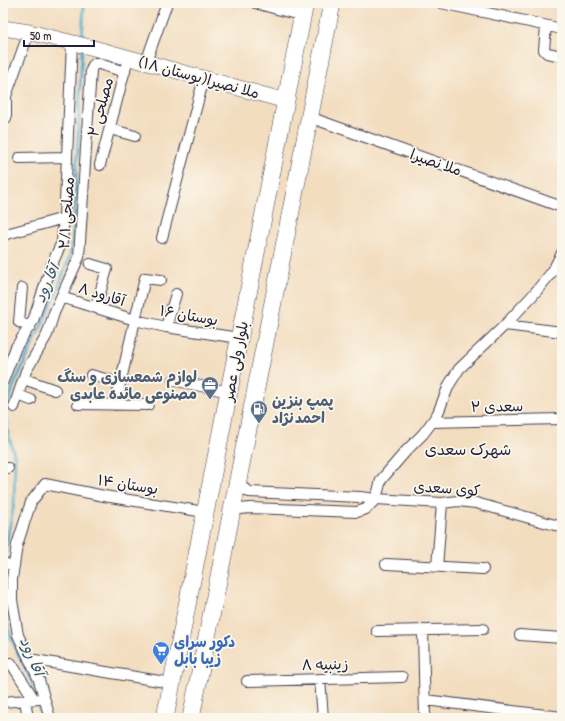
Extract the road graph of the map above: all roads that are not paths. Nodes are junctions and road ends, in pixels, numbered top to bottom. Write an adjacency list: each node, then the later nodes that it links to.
1 (167, 3): 14 (street)
2 (255, 3): 6 (street)
3 (332, 3): 18 (main road, بلوار ولی عصر)
4 (441, 3): 5 (street)
5 (462, 5): 7 (street)
6 (304, 9): 17 (main road, بلوار ولی عصر)
7 (546, 26): 9 (street); 12 (street)
8 (3, 28): 10 (street)
9 (562, 29)
10 (29, 32): 11 (street); 19 (street)
11 (80, 45): 13 (street, ملا نصیرا(بوستان ۱۸)); 22 (street)
12 (562, 56)
13 (128, 58): 14 (street, ملا نصیرا(بوستان ۱۸)); 15 (street, مصلحی ۲)
14 (146, 62): 16 (street, ملا نصیرا(بوستان ۱۸))
15 (125, 72): 20 (street, مصلحی ۲); 36 (street, مصلحی ۲/۱)
16 (204, 78): 17 (street, ملا نصیرا(بوستان ۱۸)); 30 (street)
17 (286, 101): 25 (main road, بلوار ولی عصر)
18 (309, 117): 26 (street, ملا نصیرا); 27 (main road, بلوار ولی عصر)
19 (6, 118)
20 (110, 129): 21 (street); 24 (street, مصلحی ۲)
21 (134, 136)
22 (67, 157): 23 (street); 28 (street)
23 (19, 158)
24 (100, 165)
25 (266, 202): 27 (main road); 43 (main road, بلوار ولی عصر)
26 (562, 206)
27 (292, 207): 60 (main road, بلوار ولی عصر)
28 (64, 218): 29 (street); 40 (street)
29 (3, 235)
30 (162, 238)
31 (562, 253): 39 (street)
32 (90, 264): 37 (street)
33 (161, 280): 38 (street)
34 (22, 288): 40 (street)
35 (176, 294): 41 (street)
36 (61, 297): 37 (street, آقارود ۸); 46 (street, مصلحی ۲/۱)
37 (96, 307): 38 (street, آقارود ۸)
38 (135, 320): 41 (street, بوستان ۱۶); 49 (street)
39 (505, 325): 42 (street); 59 (street)
40 (30, 327): 44 (street)
41 (166, 327): 43 (street, بوستان ۱۶)
42 (562, 332)
43 (239, 338): 51 (main road, بلوار ولی عصر)
44 (8, 358): 47 (street)
45 (91, 375): 49 (street)
46 (24, 379): 50 (street); 52 (street, مصلحی ۲/۱)
47 (3, 380)
48 (173, 380): 51 (street)
49 (120, 383): 55 (street)
50 (54, 390)
51 (229, 392): 63 (main road, بلوار ولی عصر)
52 (18, 395): 53 (street); 57 (street, مصلحی ۲/۱)
53 (31, 400)
54 (78, 404): 55 (street)
55 (115, 405): 56 (street)
56 (148, 405)
57 (14, 407)
58 (562, 419): 59 (street, سعدی ۲)
59 (432, 422): 61 (street)
60 (238, 479): 61 (street, کوی سعدی); 64 (main road, بلوار ولی عصر)
61 (376, 499): 62 (street, کوی سعدی); 64 (street)
62 (442, 503): 65 (street, کوی سعدی); 69 (street)
63 (205, 512): 68 (street, بوستان ۱۴); 81 (main road, بلوار ولی عصر)
64 (232, 513): 90 (main road, بلوار ولی عصر)
65 (562, 527)
66 (3, 563): 68 (street)
67 (386, 564): 69 (street)
68 (14, 566): 76 (street)
69 (437, 567): 70 (street)
70 (483, 569)
71 (484, 629): 72 (street)
72 (423, 630): 73 (street); 83 (street)
73 (377, 631)
74 (520, 635): 75 (street)
75 (562, 638)
76 (29, 659): 81 (street); 82 (street)
77 (3, 664): 82 (street)
78 (402, 677): 79 (street, زینبیه ۸)
79 (320, 678): 80 (street, زینبیه ۸); 91 (street)
80 (248, 681)
81 (172, 683): 89 (main road, بلوار ولی عصر)
82 (34, 699): 84 (street); 87 (street); 88 (street)
83 (425, 700): 85 (street); 92 (street)
84 (3, 702)
85 (524, 715): 86 (street)
86 (562, 717)
87 (28, 718)
88 (50, 718)
89 (164, 718)
90 (191, 718)
91 (323, 718)
92 (425, 718)

